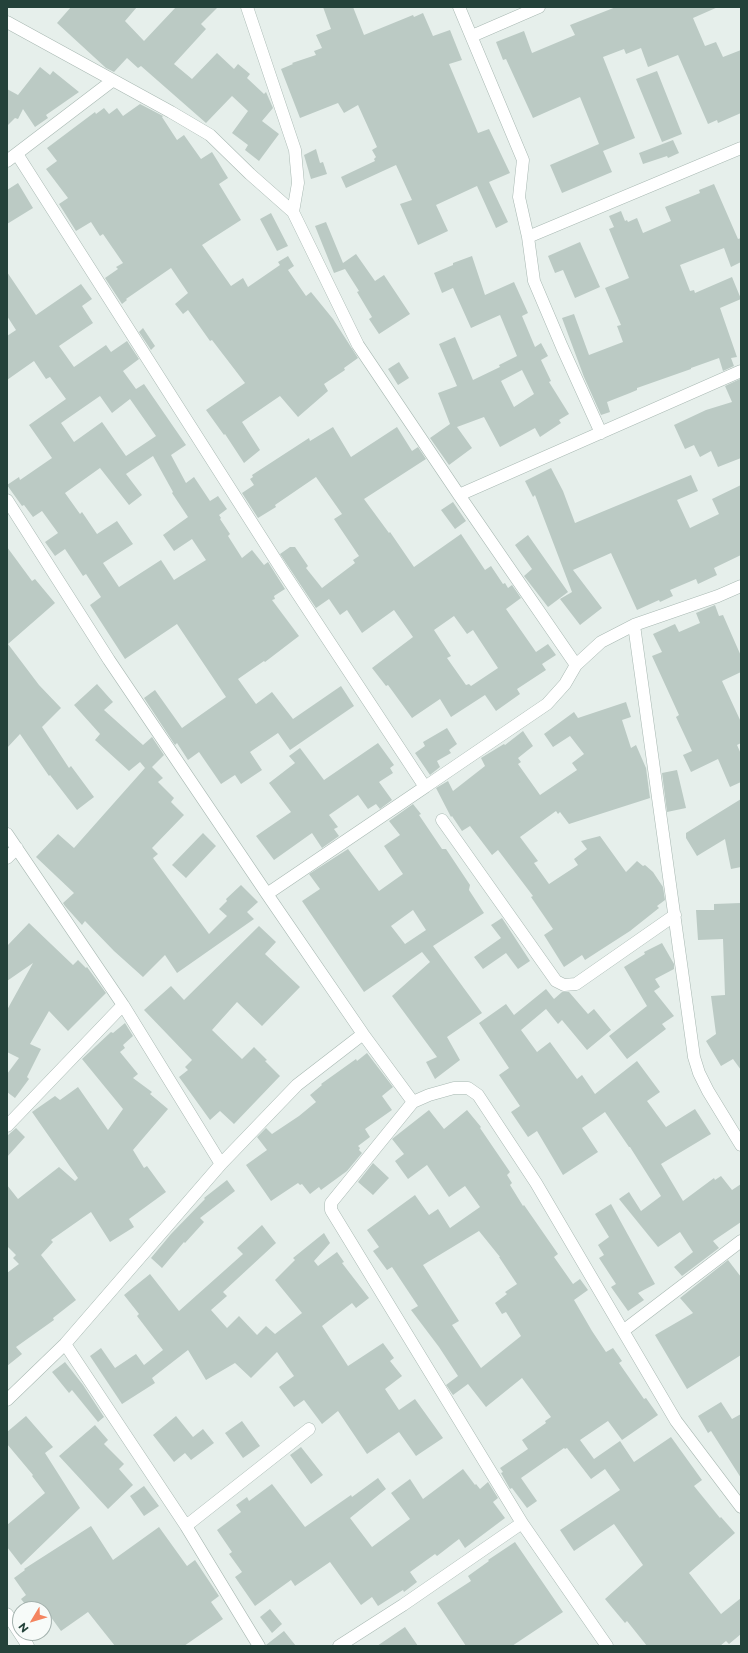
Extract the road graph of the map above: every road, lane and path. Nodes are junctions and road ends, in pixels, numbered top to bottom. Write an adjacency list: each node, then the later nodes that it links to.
1 (247, 7): 9 (street)
2 (459, 7): 5 (street)
3 (539, 7): 5 (street)
4 (7, 22): 6 (street)
5 (472, 36): 10 (street)
6 (112, 81): 8 (street); 9 (street)
7 (741, 148): 10 (street)
8 (12, 158): 18 (street)
9 (293, 212): 13 (street)
10 (528, 237): 12 (street)
11 (741, 371): 12 (street)
12 (601, 433): 13 (street)
13 (459, 495): 17 (street)
14 (7, 500): 23 (street)
15 (741, 586): 16 (street)
16 (634, 625): 17 (street); 24 (street)
17 (576, 665): 18 (street)
18 (425, 787): 23 (street)
19 (442, 820): 24 (street)
20 (7, 834): 21 (street)
21 (17, 848): 22 (street); 25 (street)
22 (7, 858)
23 (267, 894): 26 (street)
24 (675, 915): 29 (street)
25 (123, 1005): 28 (street); 30 (street)
26 (363, 1034): 27 (street); 30 (street)
27 (414, 1102): 32 (street); 37 (street)
28 (7, 1126)
29 (741, 1145)
30 (221, 1164): 33 (street)
31 (741, 1241): 32 (street)
32 (623, 1331): 36 (street)
33 (65, 1344): 34 (street); 38 (street)
34 (7, 1400)
35 (309, 1429): 38 (street)
36 (740, 1503)
37 (522, 1523): 42 (street); 43 (street)
38 (186, 1526): 41 (street)
39 (7, 1614): 40 (street)
40 (28, 1646)
41 (259, 1646)
42 (340, 1646)
43 (607, 1646)

